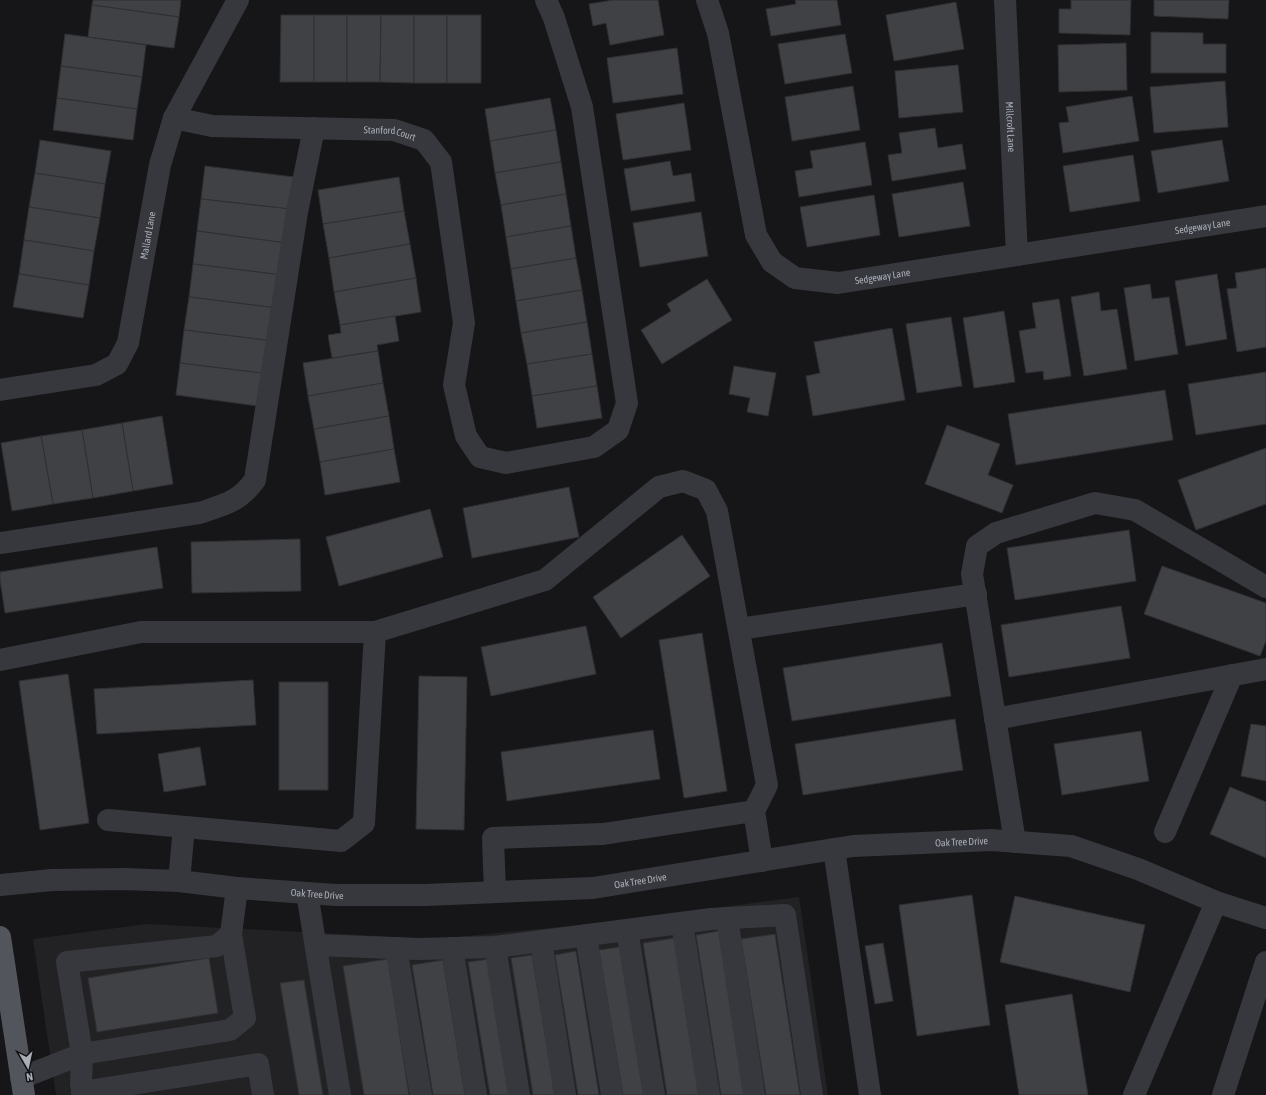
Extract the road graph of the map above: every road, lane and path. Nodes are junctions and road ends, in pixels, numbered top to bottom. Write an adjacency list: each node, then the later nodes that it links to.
1 (238, 0): 5 (street, Mallard Lane)
2 (546, 0): 6 (street, Stanford Court)
3 (707, 0): 8 (street, Sedgeway Lane)
4 (1005, 0): 8 (street, Millcroft Lane)
5 (174, 118): 6 (street, Stanford Court); 9 (street, Mallard Lane)
6 (314, 128): 10 (street)
7 (1266, 216): 8 (street, Sedgeway Lane)
8 (1017, 255)
9 (0, 390)
10 (0, 543)
11 (1266, 587): 12 (street)
12 (976, 594): 13 (street); 18 (street)
13 (738, 629): 14 (street); 19 (street)
14 (375, 632): 15 (street); 21 (street)
15 (0, 660)
16 (1266, 669): 17 (street)
17 (1232, 675): 18 (street); 22 (street)
18 (995, 719): 23 (street)
19 (754, 811): 25 (street); 29 (street)
20 (108, 820): 21 (street)
21 (184, 827): 26 (street)
22 (1165, 832)
23 (1015, 842): 24 (street, Oak Tree Drive); 31 (street, Oak Tree Drive)
24 (834, 850): 25 (street, Oak Tree Drive); 59 (street)
25 (762, 861): 29 (street, Oak Tree Drive)
26 (179, 881): 27 (street, Oak Tree Drive); 28 (street, Oak Tree Drive)
27 (0, 885)
28 (237, 888): 30 (street, Oak Tree Drive); 36 (street)
29 (495, 892): 30 (street, Oak Tree Drive)
30 (307, 893): 40 (street)
31 (1216, 902): 33 (street, Oak Tree Drive); 60 (street)
32 (726, 918): 34 (street); 57 (street); 58 (street)
33 (1266, 918)
34 (682, 923): 35 (street); 56 (street)
35 (627, 930): 37 (street); 55 (street)
36 (231, 934): 45 (street); 45 (street)
37 (586, 935): 39 (street); 54 (street)
38 (0, 937): 46 (main road)
39 (541, 941): 41 (street); 53 (street)
40 (316, 945): 42 (street); 49 (street)
41 (495, 947): 43 (street); 52 (street)
42 (396, 948): 43 (street); 50 (street)
43 (452, 948): 51 (street)
44 (1266, 962): 61 (street)
45 (82, 1054): 46 (street); 47 (street)
46 (23, 1086)
47 (82, 1094): 48 (street)
48 (263, 1095)
49 (340, 1095)
50 (420, 1095)
51 (476, 1095)
52 (519, 1095)
53 (565, 1095)
54 (612, 1095)
55 (654, 1095)
56 (709, 1095)
57 (754, 1095)
58 (812, 1095)
59 (870, 1095)
60 (1134, 1095)
61 (1223, 1095)

